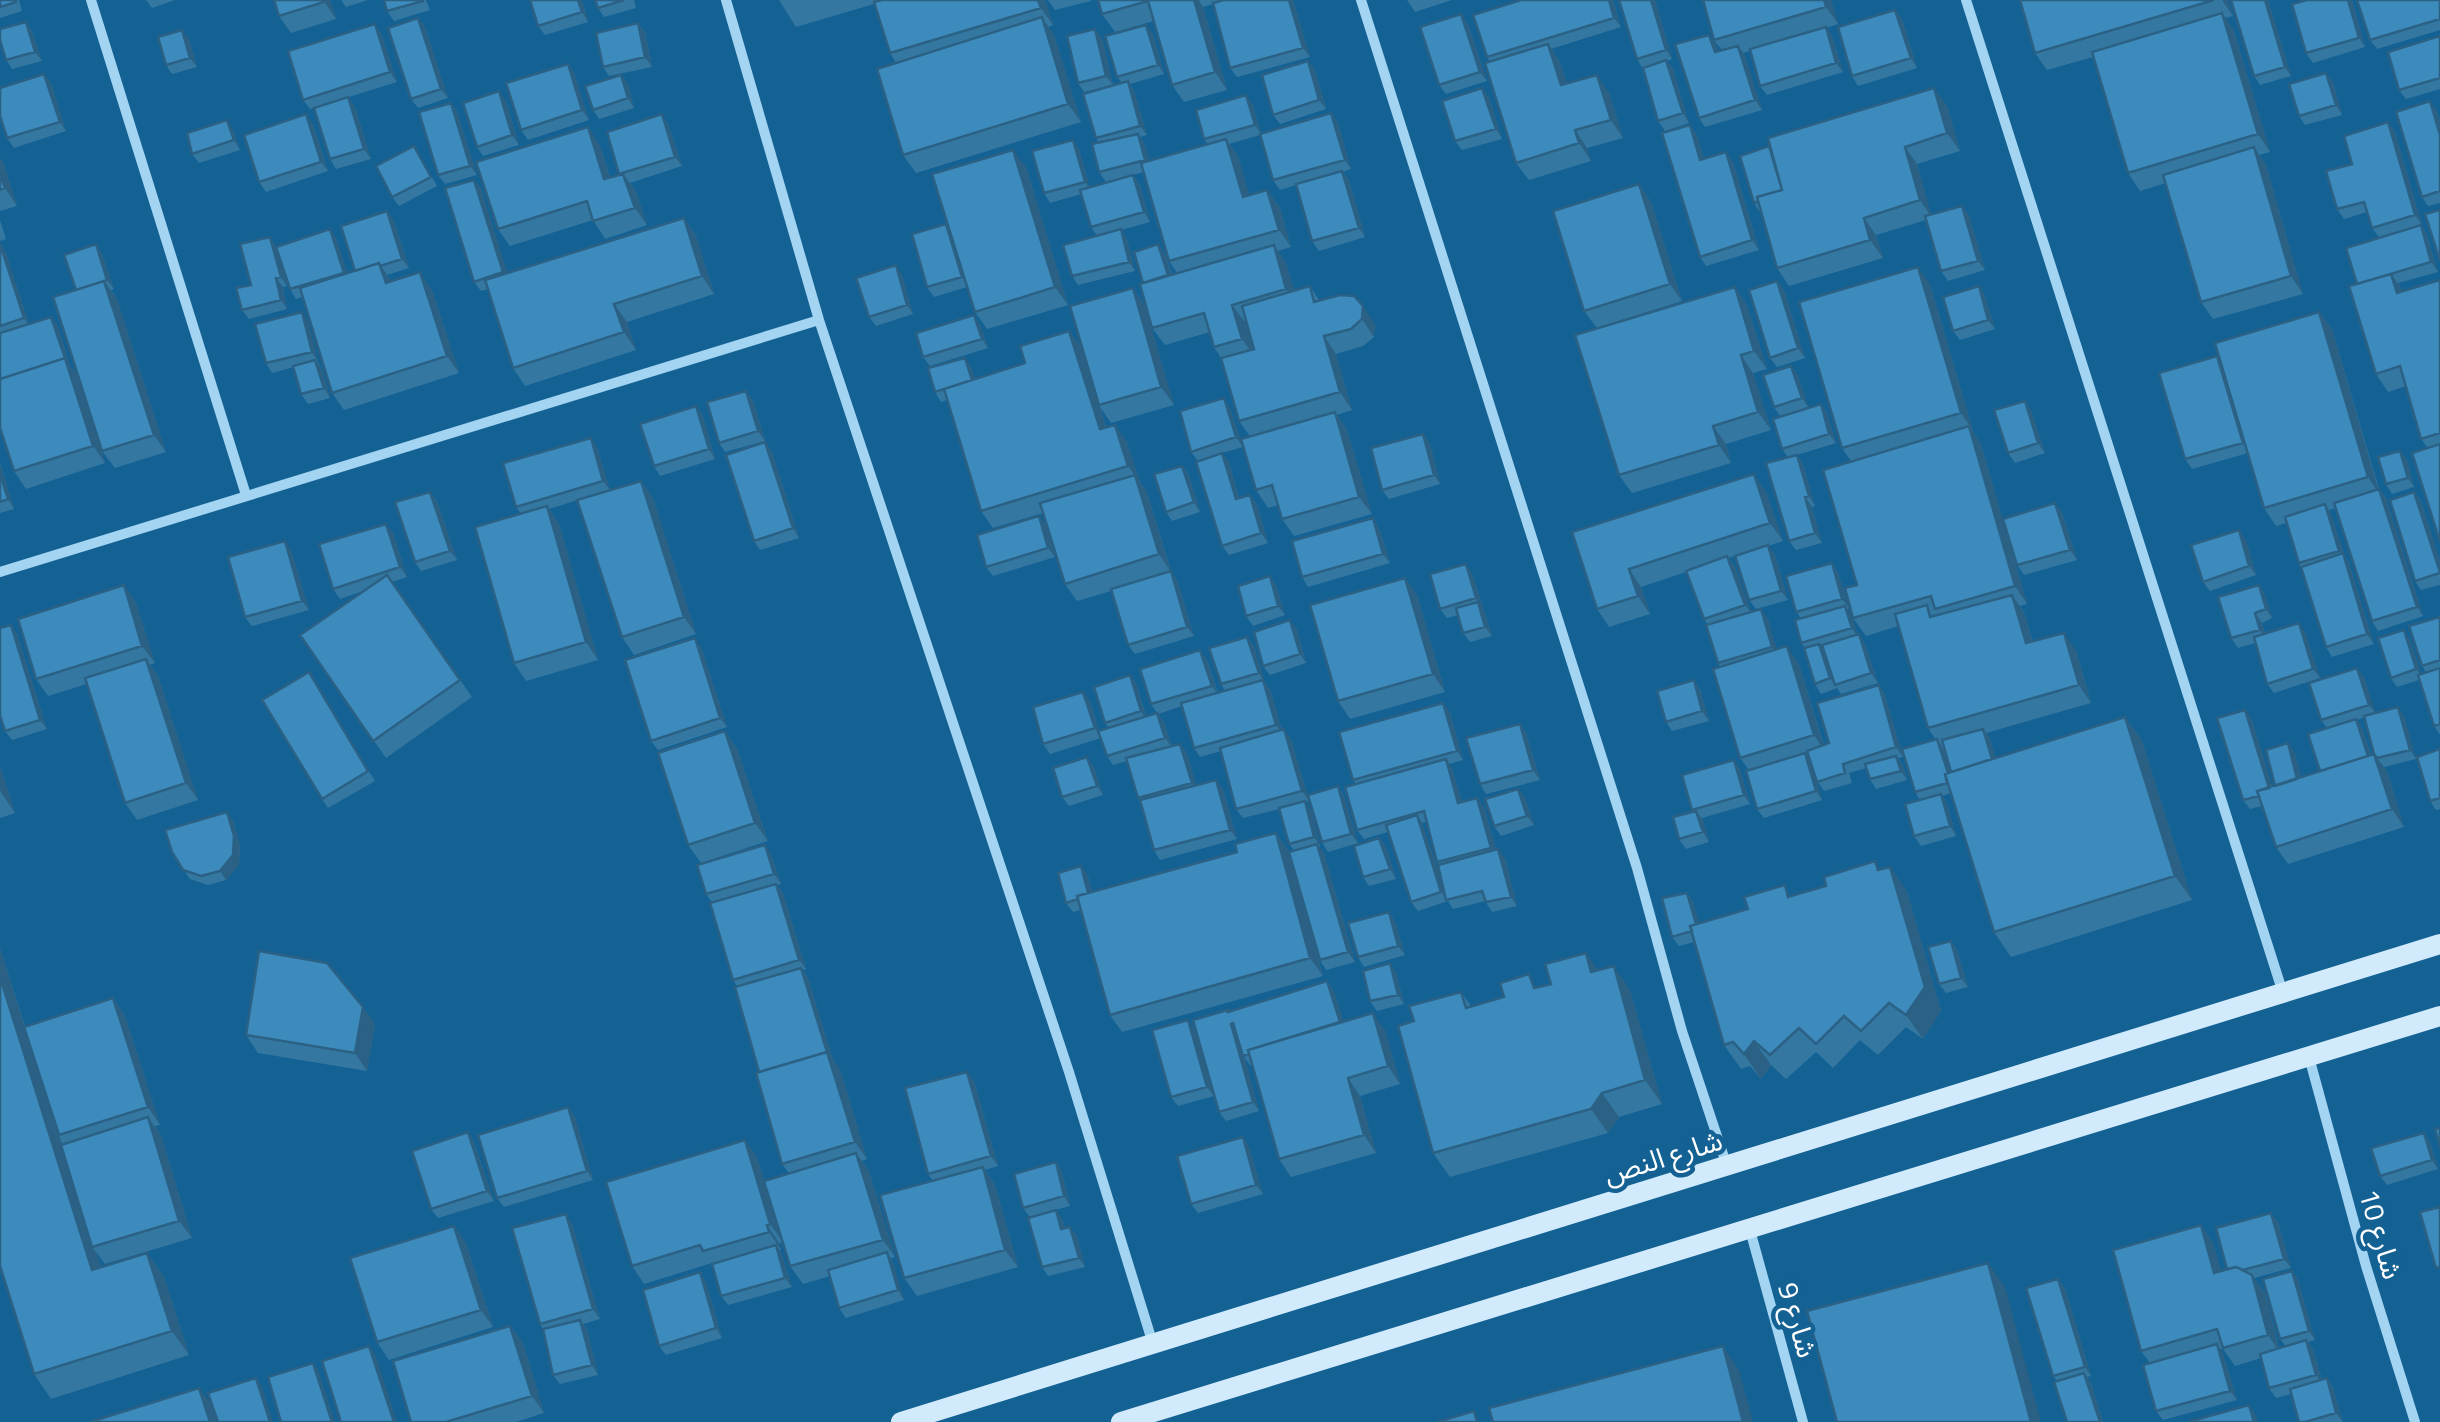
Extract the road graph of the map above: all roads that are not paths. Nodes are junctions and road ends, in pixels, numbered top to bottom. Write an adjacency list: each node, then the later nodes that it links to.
1 (91, 0): 6 (street)
2 (726, 0): 5 (street)
3 (1361, 0): 12 (street)
4 (1966, 0): 9 (street)
5 (819, 320): 6 (street); 14 (street)
6 (246, 495): 7 (street)
7 (0, 572)
8 (2440, 944): 9 (main road, شارع النص)
9 (2282, 994): 12 (main road, شارع النص)
10 (2440, 1016): 11 (main road)
11 (2309, 1057): 13 (main road); 19 (street, شارع 10)
12 (1728, 1166): 14 (main road, شارع النص)
13 (1750, 1230): 15 (main road); 18 (street, شارع 9)
14 (1153, 1344): 16 (main road, شارع النص)
15 (1166, 1415): 17 (main road)
16 (901, 1422)
17 (1121, 1422)
18 (1803, 1422)
19 (2415, 1422)

